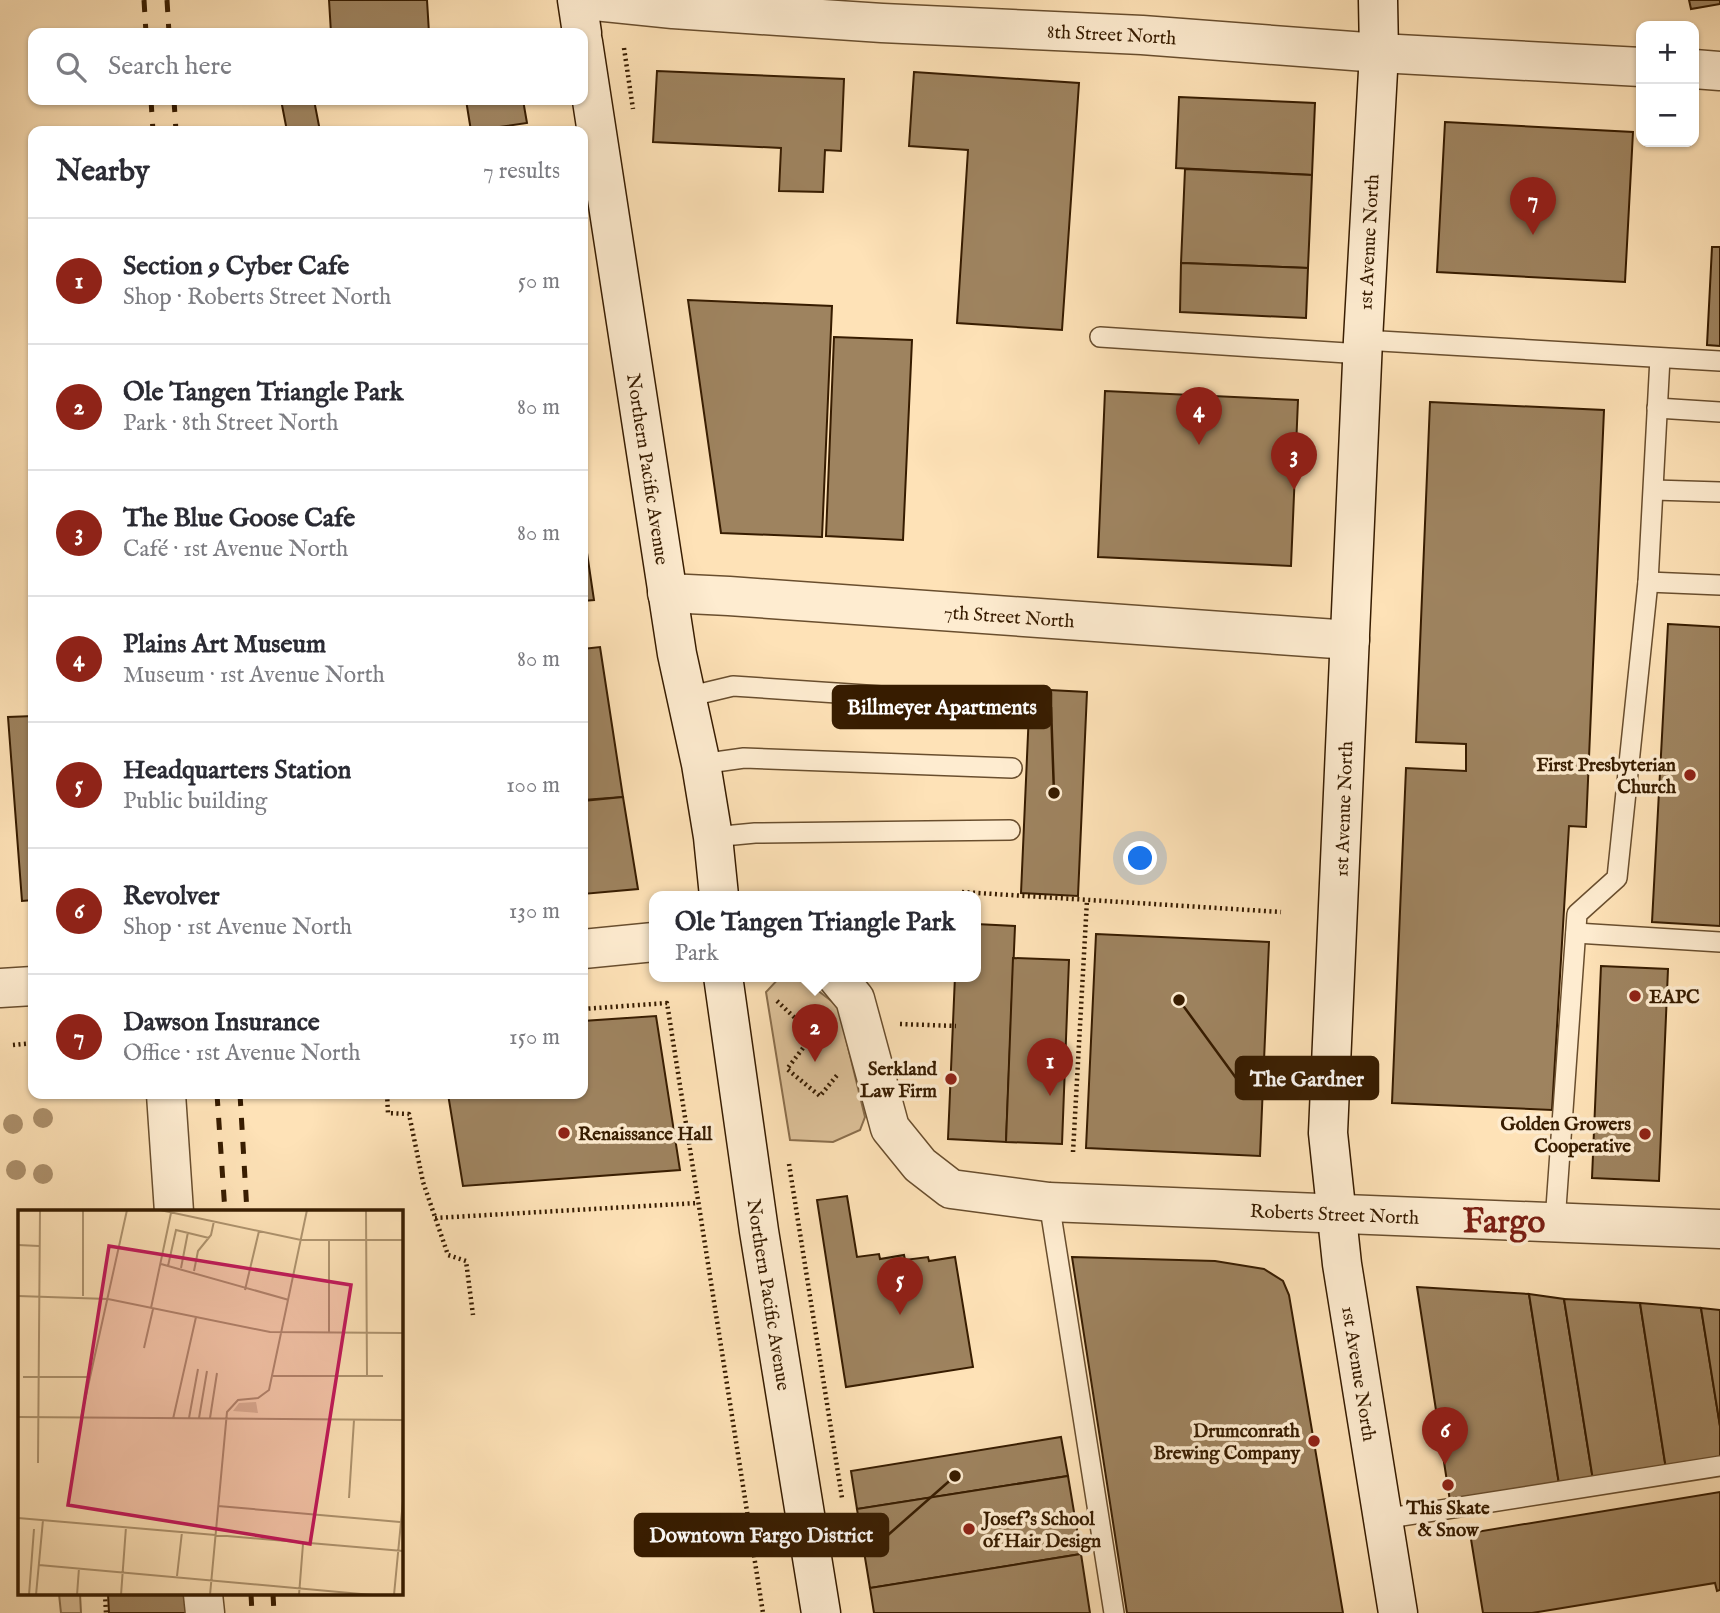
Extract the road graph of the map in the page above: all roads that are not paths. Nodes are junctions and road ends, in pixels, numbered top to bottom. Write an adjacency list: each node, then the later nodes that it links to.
1 (577, 0): 5 (street)
2 (585, 0): 4 (street, 8th Street North)
3 (1378, 0): 6 (street, 1st Avenue North)
4 (855, 11): 6 (street, 8th Street North)
5 (581, 28)
6 (1379, 53): 7 (street, 8th Street North); 12 (street, 1st Avenue North)
7 (1636, 66)
8 (1699, 69): 9 (street)
9 (1720, 71)
10 (588, 74): 21 (street, Northern Pacific Avenue)
11 (1100, 337): 12 (lane)
12 (1362, 347): 13 (lane); 22 (street, 1st Avenue North)
13 (1660, 358): 14 (lane); 15 (lane)
14 (1720, 360)
15 (1657, 408): 16 (lane); 17 (lane)
16 (1720, 412)
17 (1654, 490): 18 (lane); 19 (lane)
18 (1720, 492)
19 (1648, 582): 20 (lane); 30 (lane)
20 (1720, 584)
21 (667, 593): 22 (street, 7th Street North); 23 (street, Northern Pacific Avenue)
22 (1350, 640): 41 (street, 1st Avenue North)
23 (687, 697): 24 (lane); 25 (street, Northern Pacific Avenue)
24 (1015, 705)
25 (701, 764): 26 (lane); 28 (street, Northern Pacific Avenue)
26 (1012, 768)
27 (1010, 830): 28 (lane)
28 (713, 837): 29 (street, Northern Pacific Avenue)
29 (718, 891)
30 (1576, 933): 32 (lane); 42 (lane)
31 (649, 942): 33 (street)
32 (1720, 942)
33 (588, 948)
34 (724, 982): 46 (street, Northern Pacific Avenue)
35 (841, 982): 39 (street, Roberts Street North)
36 (28, 986): 37 (street)
37 (0, 988)
38 (166, 1099): 40 (street)
39 (1049, 1202): 41 (street, Roberts Street North); 47 (lane)
40 (174, 1210)
41 (1336, 1213): 42 (street, Roberts Street North); 45 (street, 1st Avenue North)
42 (1555, 1222): 43 (street, Roberts Street North)
43 (1720, 1229)
44 (1720, 1466): 45 (lane)
45 (1383, 1519): 48 (street, 1st Avenue North)
46 (821, 1613)
47 (1114, 1613)
48 (1398, 1613)

